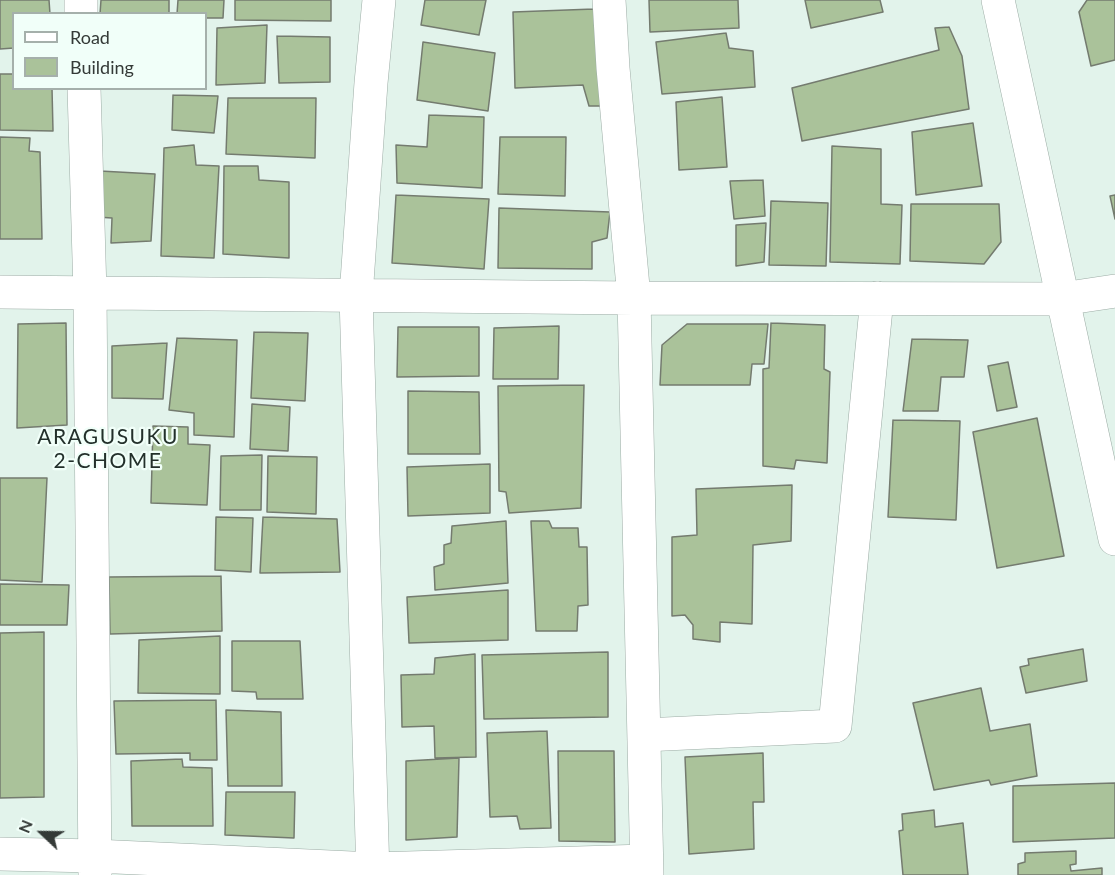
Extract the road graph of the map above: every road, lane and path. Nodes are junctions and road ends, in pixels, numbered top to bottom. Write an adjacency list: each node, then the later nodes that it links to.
1 (379, 0): 8 (street)
2 (609, 0): 9 (street)
3 (998, 0): 11 (street)
4 (84, 90): 7 (street)
5 (1115, 291): 11 (street)
6 (0, 292): 7 (street)
7 (90, 293): 8 (street); 15 (street)
8 (356, 296): 9 (street); 17 (street)
9 (634, 298): 10 (street); 13 (street)
10 (877, 298): 11 (street); 13 (street)
11 (1062, 299): 12 (street)
12 (1115, 539)
13 (644, 735): 16 (street)
14 (0, 854): 15 (street)
15 (95, 865): 17 (street)
16 (646, 868): 17 (street)
17 (373, 872)

